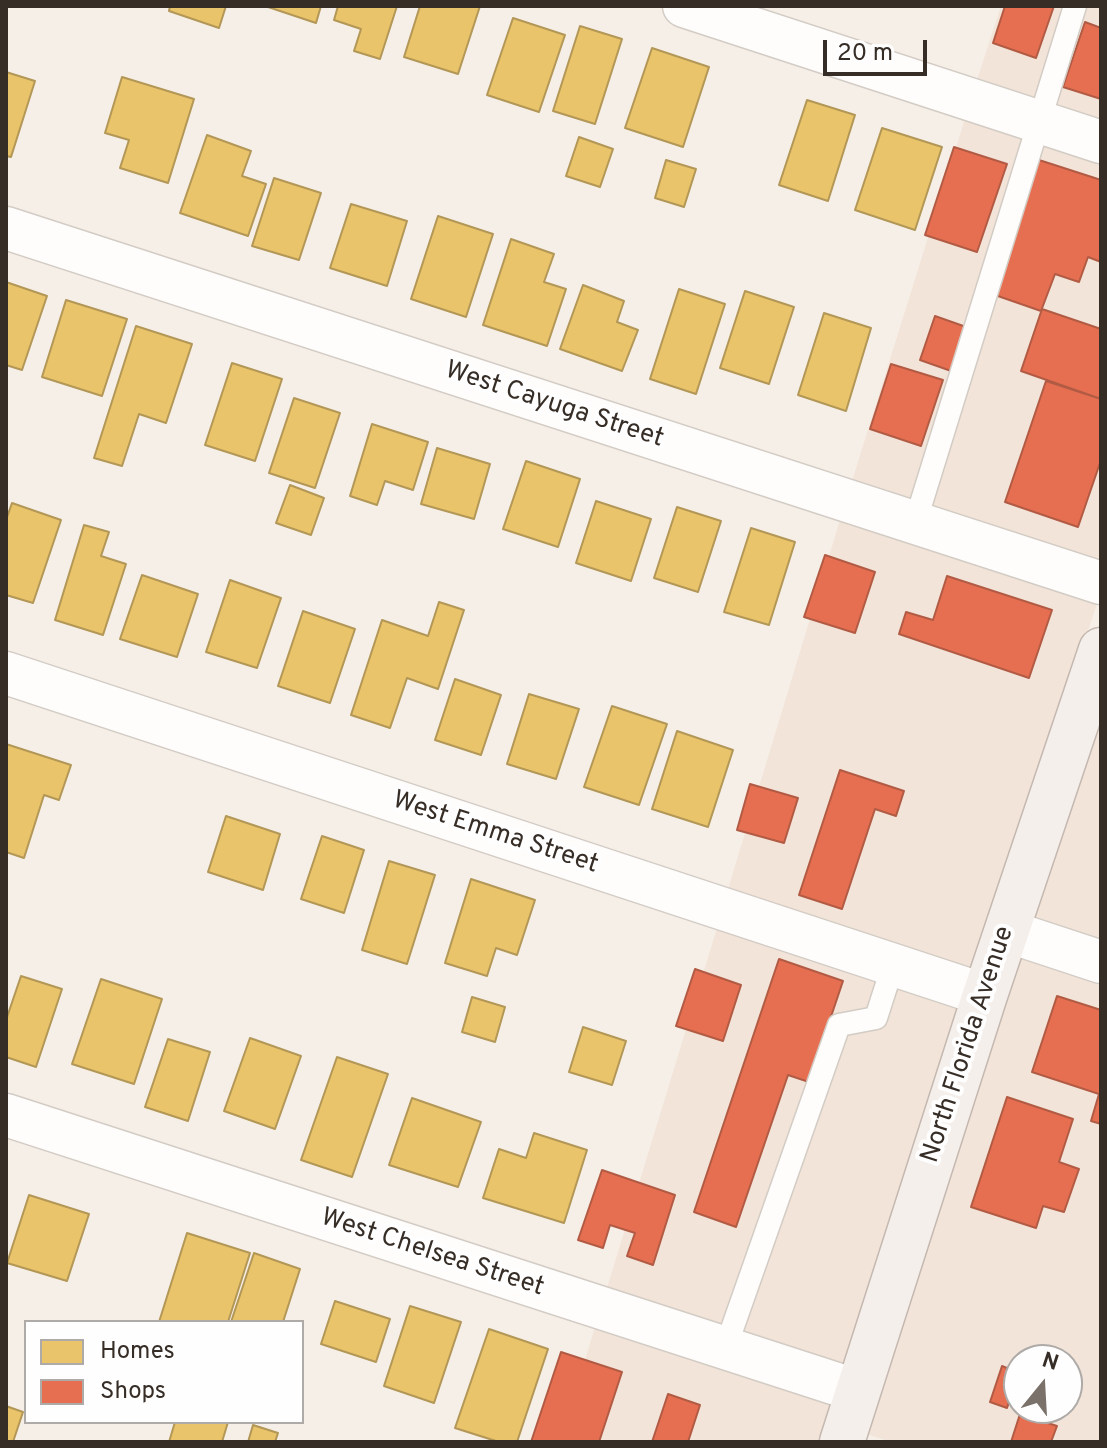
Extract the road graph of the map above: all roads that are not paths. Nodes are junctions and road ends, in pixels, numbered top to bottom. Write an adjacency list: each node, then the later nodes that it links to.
1 (684, 6): 3 (street)
2 (1075, 6): 3 (lane)
3 (1039, 122): 4 (street); 6 (lane)
4 (1101, 142)
5 (6, 228): 6 (street, West Cayuga Street)
6 (915, 523): 7 (street, West Cayuga Street)
7 (1101, 583)
8 (1101, 650): 10 (main road, North Florida Avenue)
9 (6, 673): 12 (street, West Emma Street)
10 (1007, 931): 11 (street); 13 (main road, North Florida Avenue)
11 (1101, 962)
12 (893, 965): 13 (street, West Emma Street); 15 (lane)
13 (985, 995): 16 (main road, North Florida Avenue)
14 (6, 1115): 15 (street, West Chelsea Street)
15 (725, 1349): 16 (street, West Chelsea Street)
16 (858, 1391): 17 (main road, North Florida Avenue)
17 (842, 1442)

